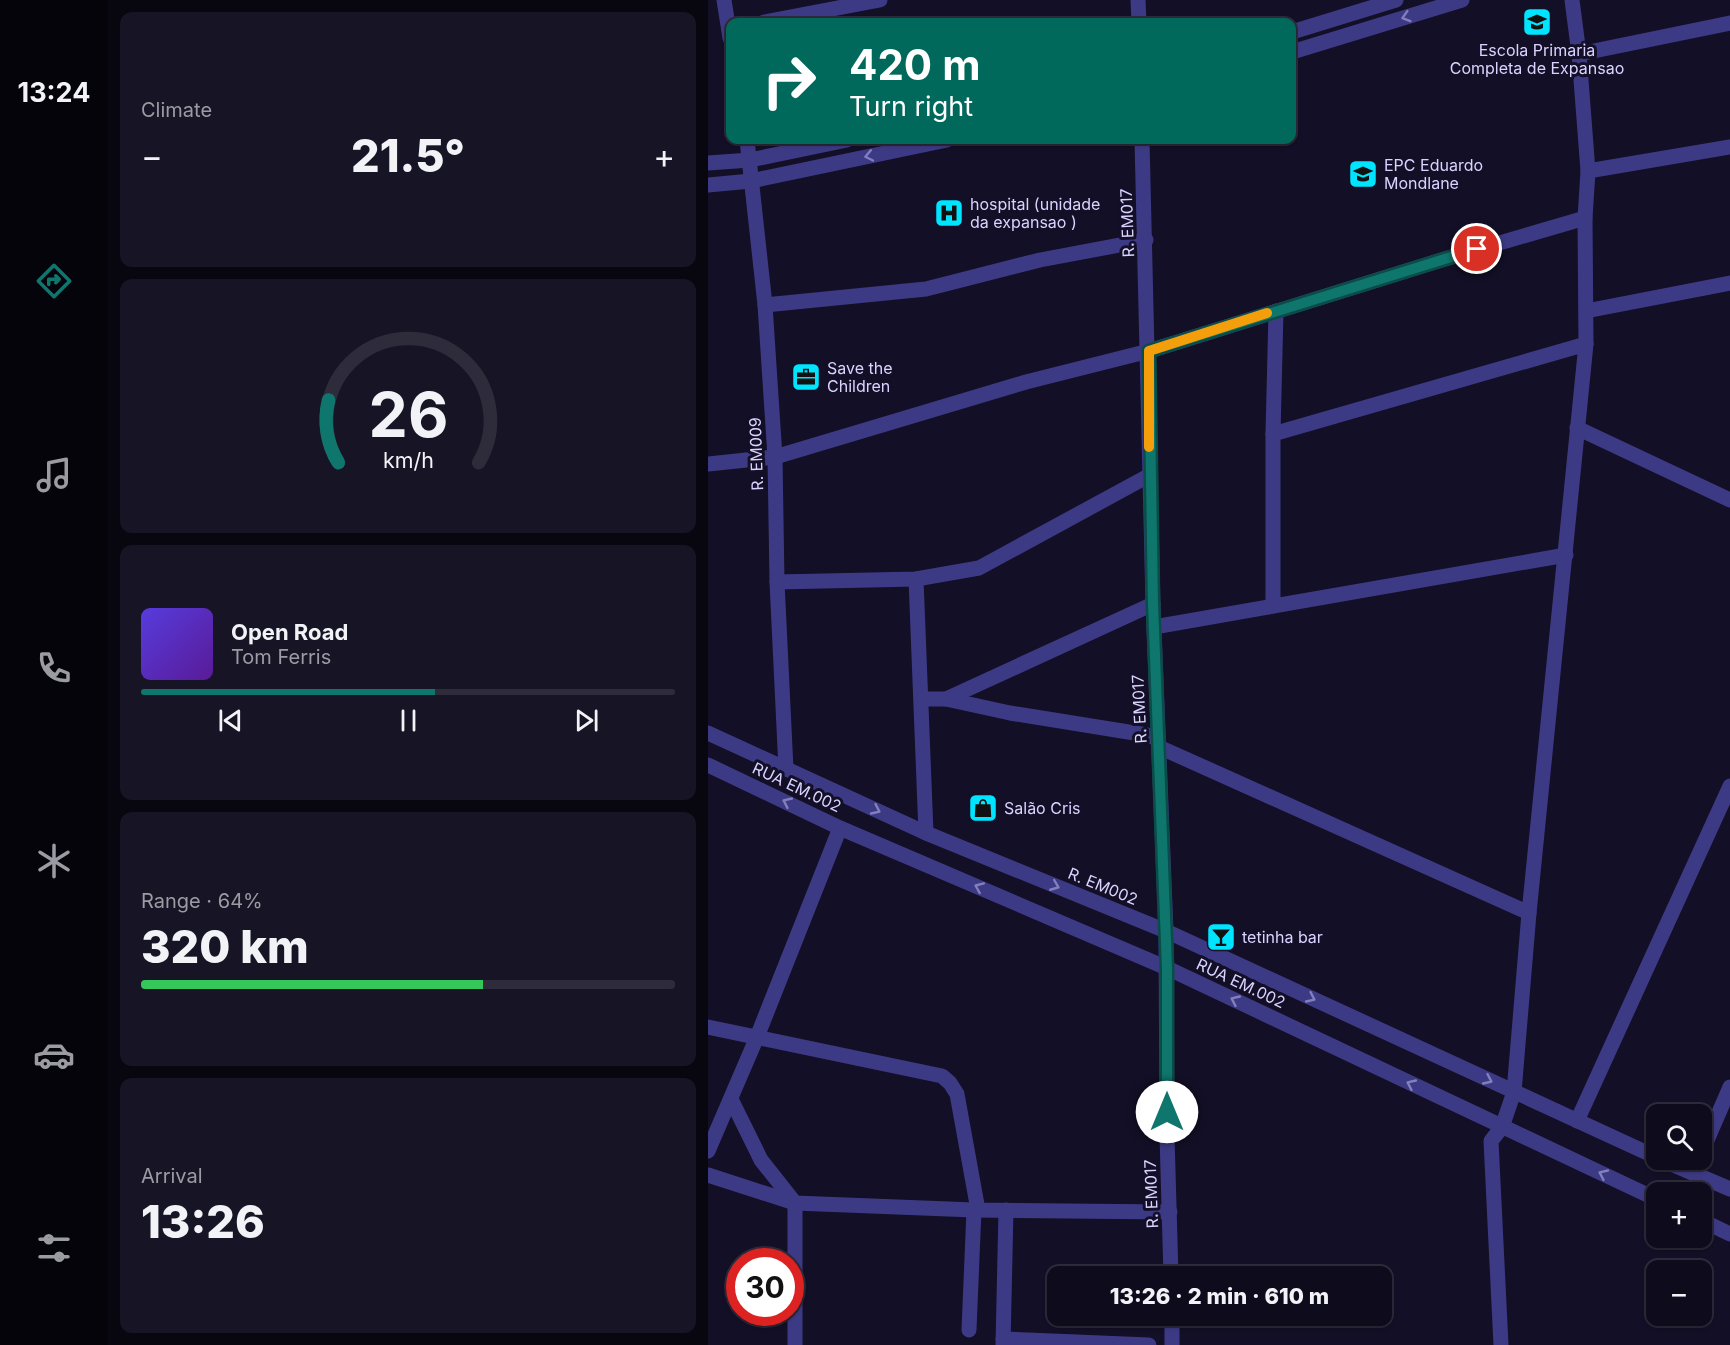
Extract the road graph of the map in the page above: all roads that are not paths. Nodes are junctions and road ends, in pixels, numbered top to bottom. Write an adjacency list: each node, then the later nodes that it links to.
1 (724, 0): 7 (street)
2 (880, 0): 8 (street)
3 (1138, 0): 9 (street)
4 (1396, 0): 11 (street)
5 (1462, 0): 12 (street, one-way to 12)
6 (1572, 0): 13 (street)
7 (727, 18)
8 (785, 18)
9 (1139, 18)
10 (1730, 23): 13 (street)
11 (1296, 31)
12 (1296, 51)
13 (1579, 54): 21 (street)
14 (748, 144): 19 (street, R. EM009)
15 (828, 144): 19 (street)
16 (928, 144): 22 (street, one-way to 22)
17 (1143, 144): 25 (street, R. EM017)
18 (1730, 147): 21 (street)
19 (750, 160): 20 (street); 22 (street, R. EM009)
20 (708, 163)
21 (1588, 171): 24 (street)
22 (751, 181): 23 (street); 27 (street, R. EM009)
23 (708, 185)
24 (1585, 218): 28 (street); 29 (street)
25 (1146, 240): 27 (street); 31 (street, R. EM017)
26 (1730, 283): 29 (street)
27 (765, 305): 34 (street, R. EM009)
28 (1276, 311): 31 (street); 33 (street)
29 (1586, 311): 30 (street)
30 (1586, 344): 32 (street); 33 (street)
31 (1149, 351): 34 (street); 36 (street, R. EM017)
32 (1577, 428): 37 (street); 38 (street)
33 (1273, 434): 42 (street)
34 (775, 457): 35 (street); 40 (street, R. EM009)
35 (708, 464)
36 (1150, 475): 39 (street); 41 (street, R. EM017)
37 (1729, 498)
38 (1566, 555): 42 (street); 53 (street)
39 (916, 579): 40 (street); 44 (street)
40 (777, 582): 49 (street, R. EM009)
41 (1153, 604): 43 (street, R. EM017); 45 (street)
42 (1273, 606): 43 (street)
43 (1154, 627): 47 (street, R. EM017)
44 (921, 699): 45 (street); 52 (street)
45 (945, 699): 47 (street)
46 (708, 733): 49 (street, R. EM002)
47 (1159, 743): 53 (street); 54 (street, R. EM017)
48 (708, 765): 51 (street, RUA EM.002, one-way to 48)
49 (786, 769): 52 (street, R. EM002, one-way to 52)
50 (1730, 786): 61 (street)
51 (840, 828): 55 (street, RUA EM.002, one-way to 51); 57 (street)
52 (926, 833): 54 (street, R. EM002, one-way to 54)
53 (1529, 913): 59 (street)
54 (1166, 931): 55 (street, R. EM017); 59 (street, R. EM002, one-way to 59)
55 (1167, 968): 62 (street, RUA EM.002, one-way to 55); 73 (street, R. EM017)
56 (708, 1027): 57 (street)
57 (757, 1037): 60 (street); 71 (street)
58 (1730, 1088): 63 (street)
59 (1514, 1092): 61 (street); 62 (street)
60 (730, 1099): 64 (street); 70 (street)
61 (1577, 1121): 65 (street)
62 (1502, 1127): 69 (street, RUA EM.002, one-way to 62); 83 (street)
63 (1712, 1129)
64 (708, 1151)
65 (1646, 1152)
66 (1701, 1170): 68 (street)
67 (708, 1175): 70 (street)
68 (1730, 1190)
69 (1646, 1194)
70 (795, 1203): 71 (street); 80 (street)
71 (976, 1210): 72 (street); 78 (street)
72 (1006, 1210): 73 (street); 79 (street)
73 (1170, 1212): 76 (street, R. EM017)
74 (1712, 1225): 75 (street)
75 (1730, 1234)
76 (1171, 1266)
77 (1172, 1326): 82 (street)
78 (969, 1330)
79 (1003, 1342): 81 (street)
80 (795, 1345)
81 (1149, 1345)
82 (1172, 1345)
83 (1500, 1345)

